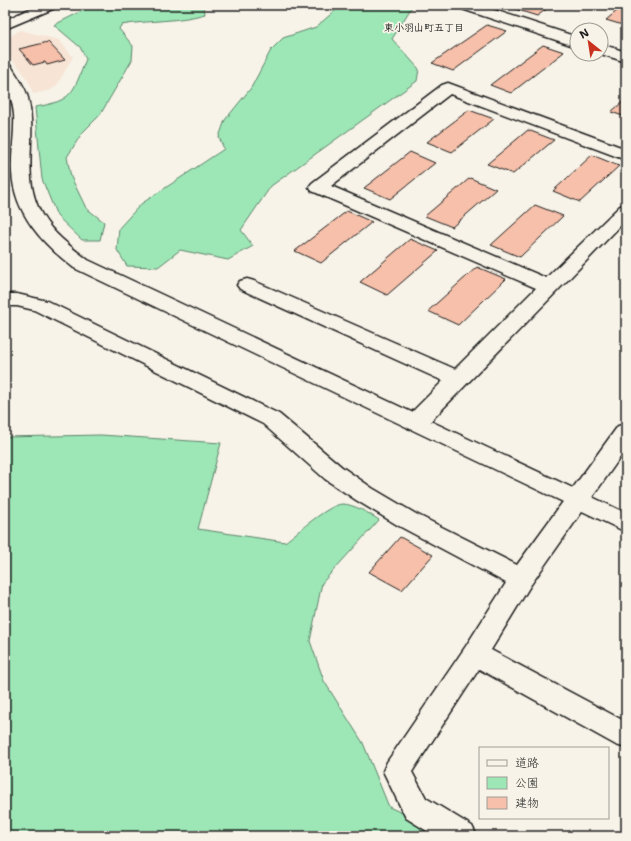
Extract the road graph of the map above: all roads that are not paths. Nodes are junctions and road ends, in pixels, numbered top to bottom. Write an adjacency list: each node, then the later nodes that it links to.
1 (50, 5): 3 (street)
2 (464, 5): 4 (street)
3 (5, 25)
4 (569, 39)
5 (609, 52): 6 (street)
6 (626, 58)
7 (5, 69): 14 (street)
8 (626, 155): 11 (street)
9 (626, 210): 11 (street)
10 (247, 285): 13 (street)
11 (549, 286): 13 (street)
12 (5, 300): 18 (street)
13 (458, 379): 14 (street)
14 (416, 422): 16 (street)
15 (626, 432): 16 (street)
16 (578, 500): 17 (street); 18 (street)
17 (626, 523)
18 (521, 579): 19 (street)
19 (475, 654): 20 (street); 21 (street)
20 (626, 736)
21 (462, 836)

